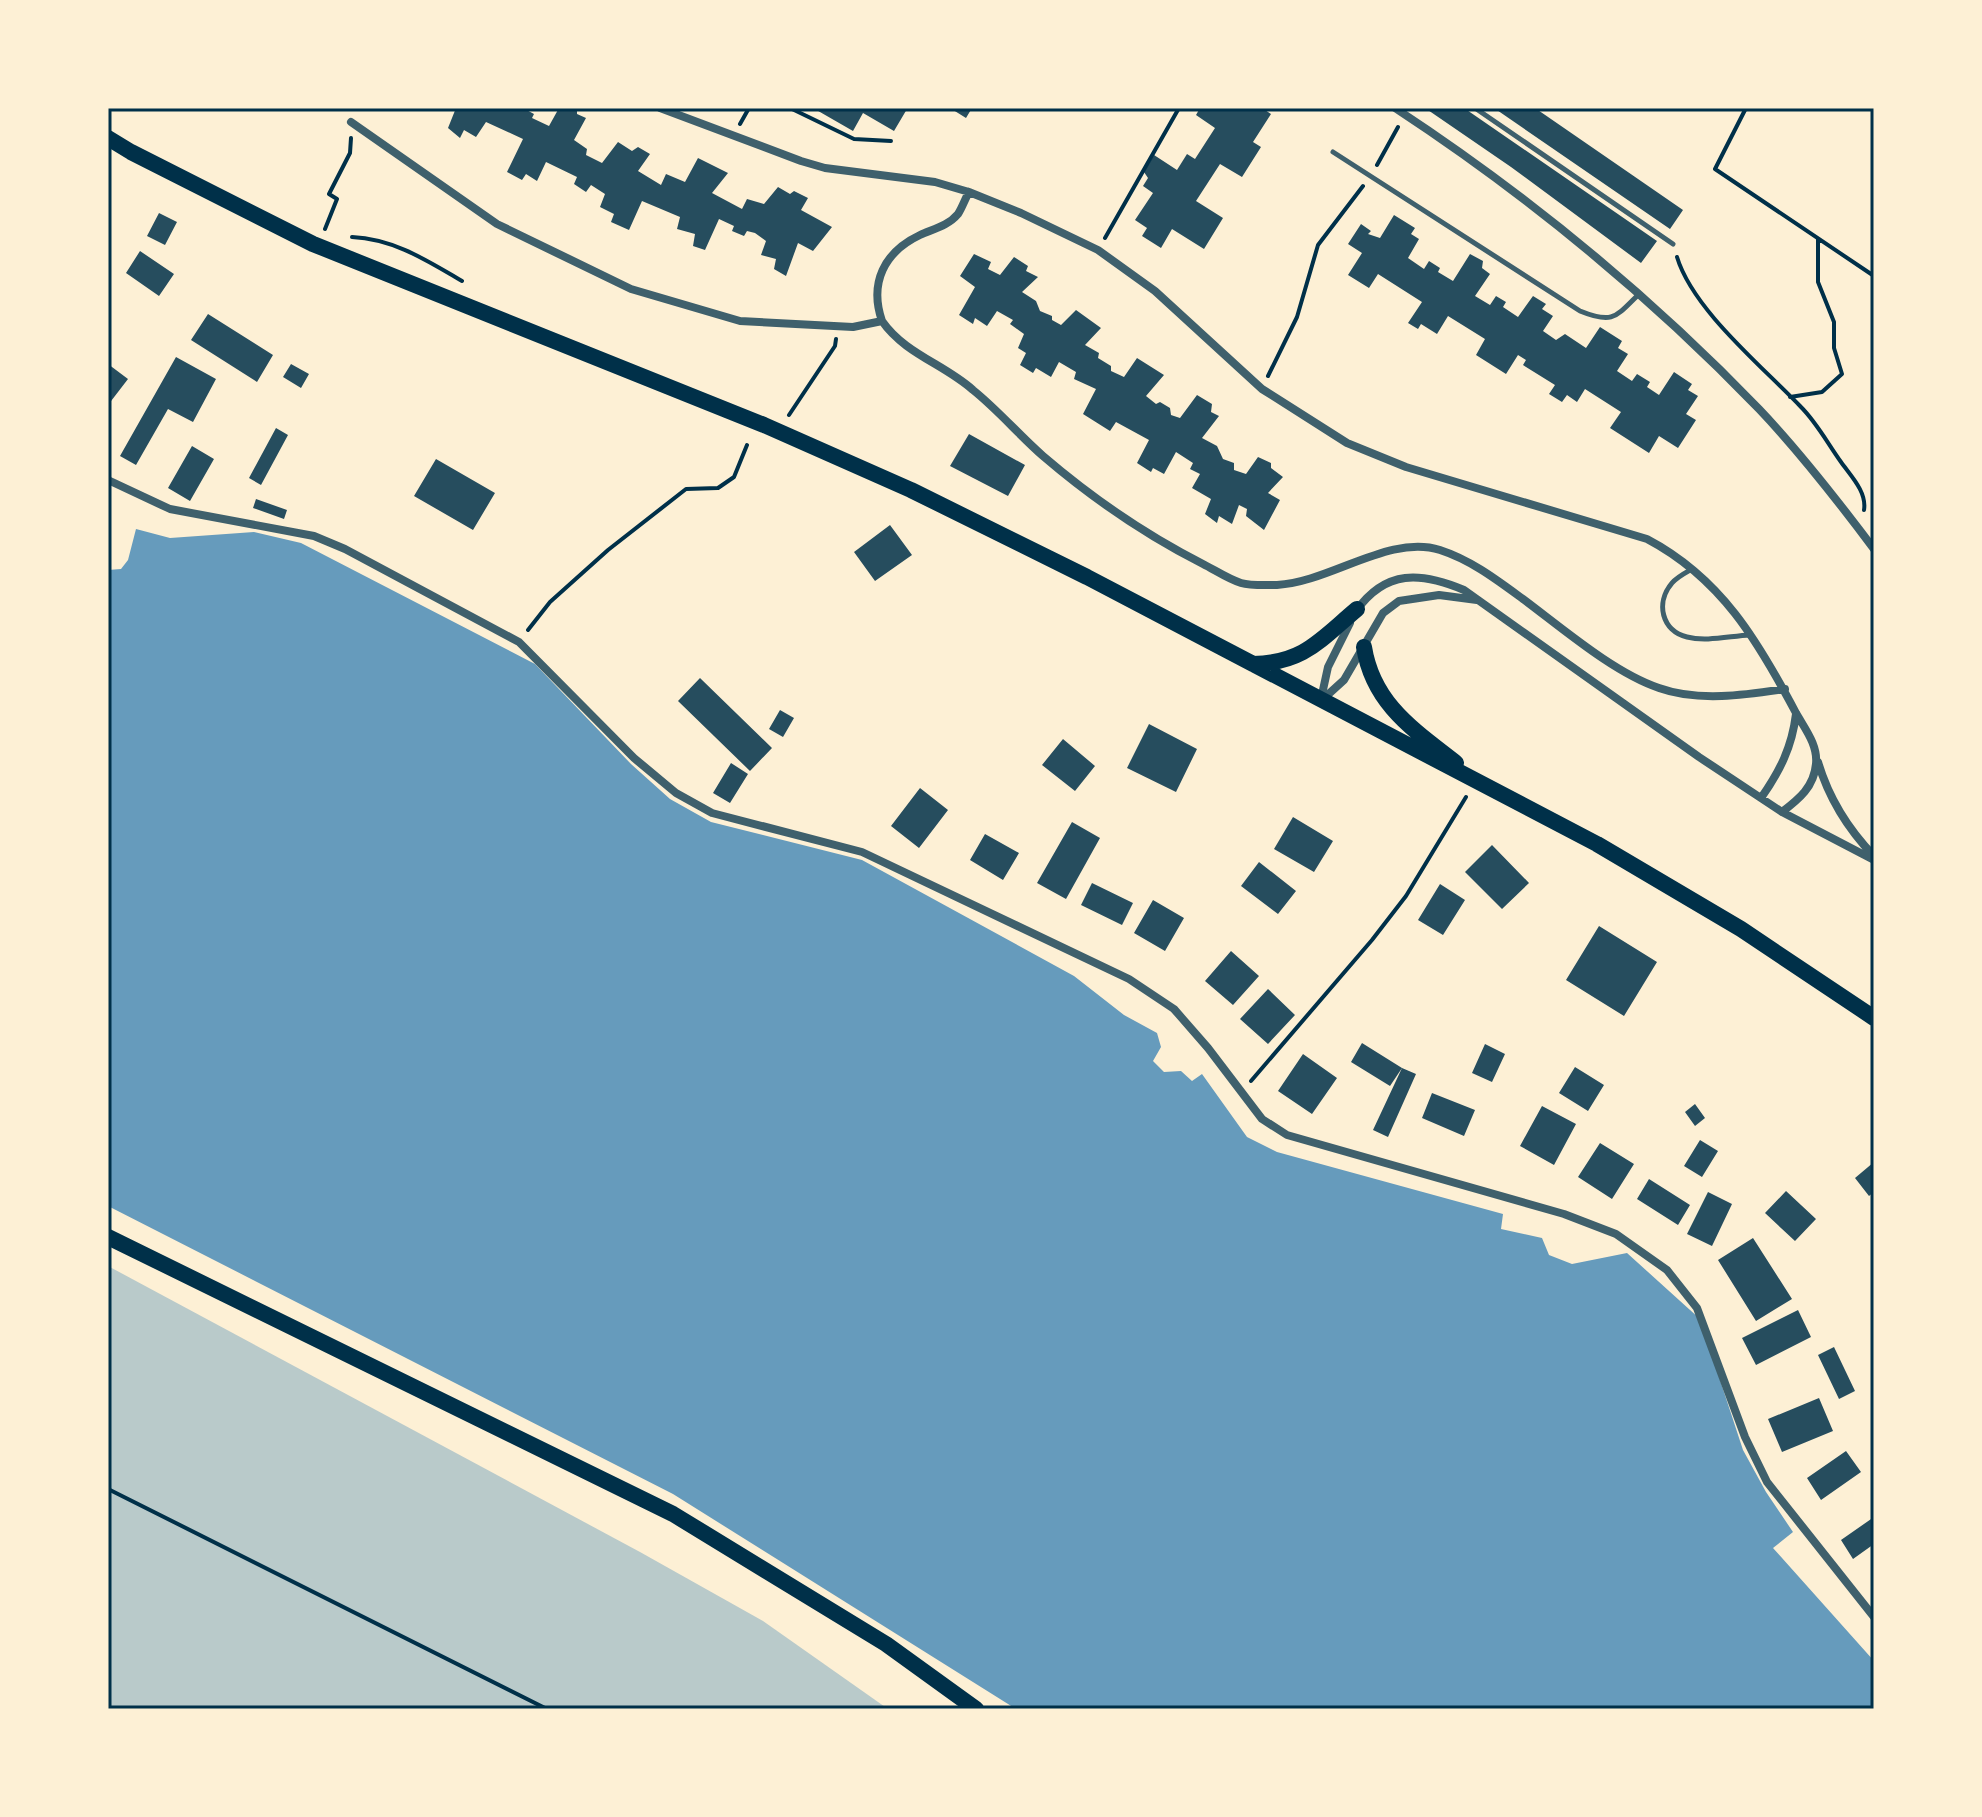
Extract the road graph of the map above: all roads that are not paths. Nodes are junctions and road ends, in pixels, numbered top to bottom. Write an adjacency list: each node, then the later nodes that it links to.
1 (660, 108): 7 (street)
2 (1395, 108): 9 (street)
3 (1475, 108): 8 (lane)
4 (351, 122): 10 (street)
5 (108, 138): 18 (main road)
6 (1333, 152): 9 (lane)
7 (969, 192): 10 (street); 13 (street)
8 (1673, 244)
9 (1638, 295): 12 (street)
10 (882, 321): 19 (street)
11 (108, 480): 29 (street)
12 (1874, 549)
13 (1693, 568): 16 (street); 16 (lane)
14 (1481, 601): 15 (street); 17 (street); 24 (street)
15 (1357, 609): 18 (main road); 20 (street)
16 (1751, 635): 19 (street)
17 (1364, 647): 20 (street); 23 (main road)
18 (1252, 664): 20 (main road)
19 (1785, 689): 21 (street)
20 (1321, 700): 23 (main road)
21 (1797, 713): 22 (street); 24 (street)
22 (1817, 760): 25 (street); 26 (street)
23 (1489, 788): 27 (main road)
24 (1761, 798): 25 (street)
25 (1782, 812): 26 (street)
26 (1874, 858)
27 (1874, 1018)
28 (108, 1237): 30 (main road)
29 (1874, 1617)
30 (976, 1709)

